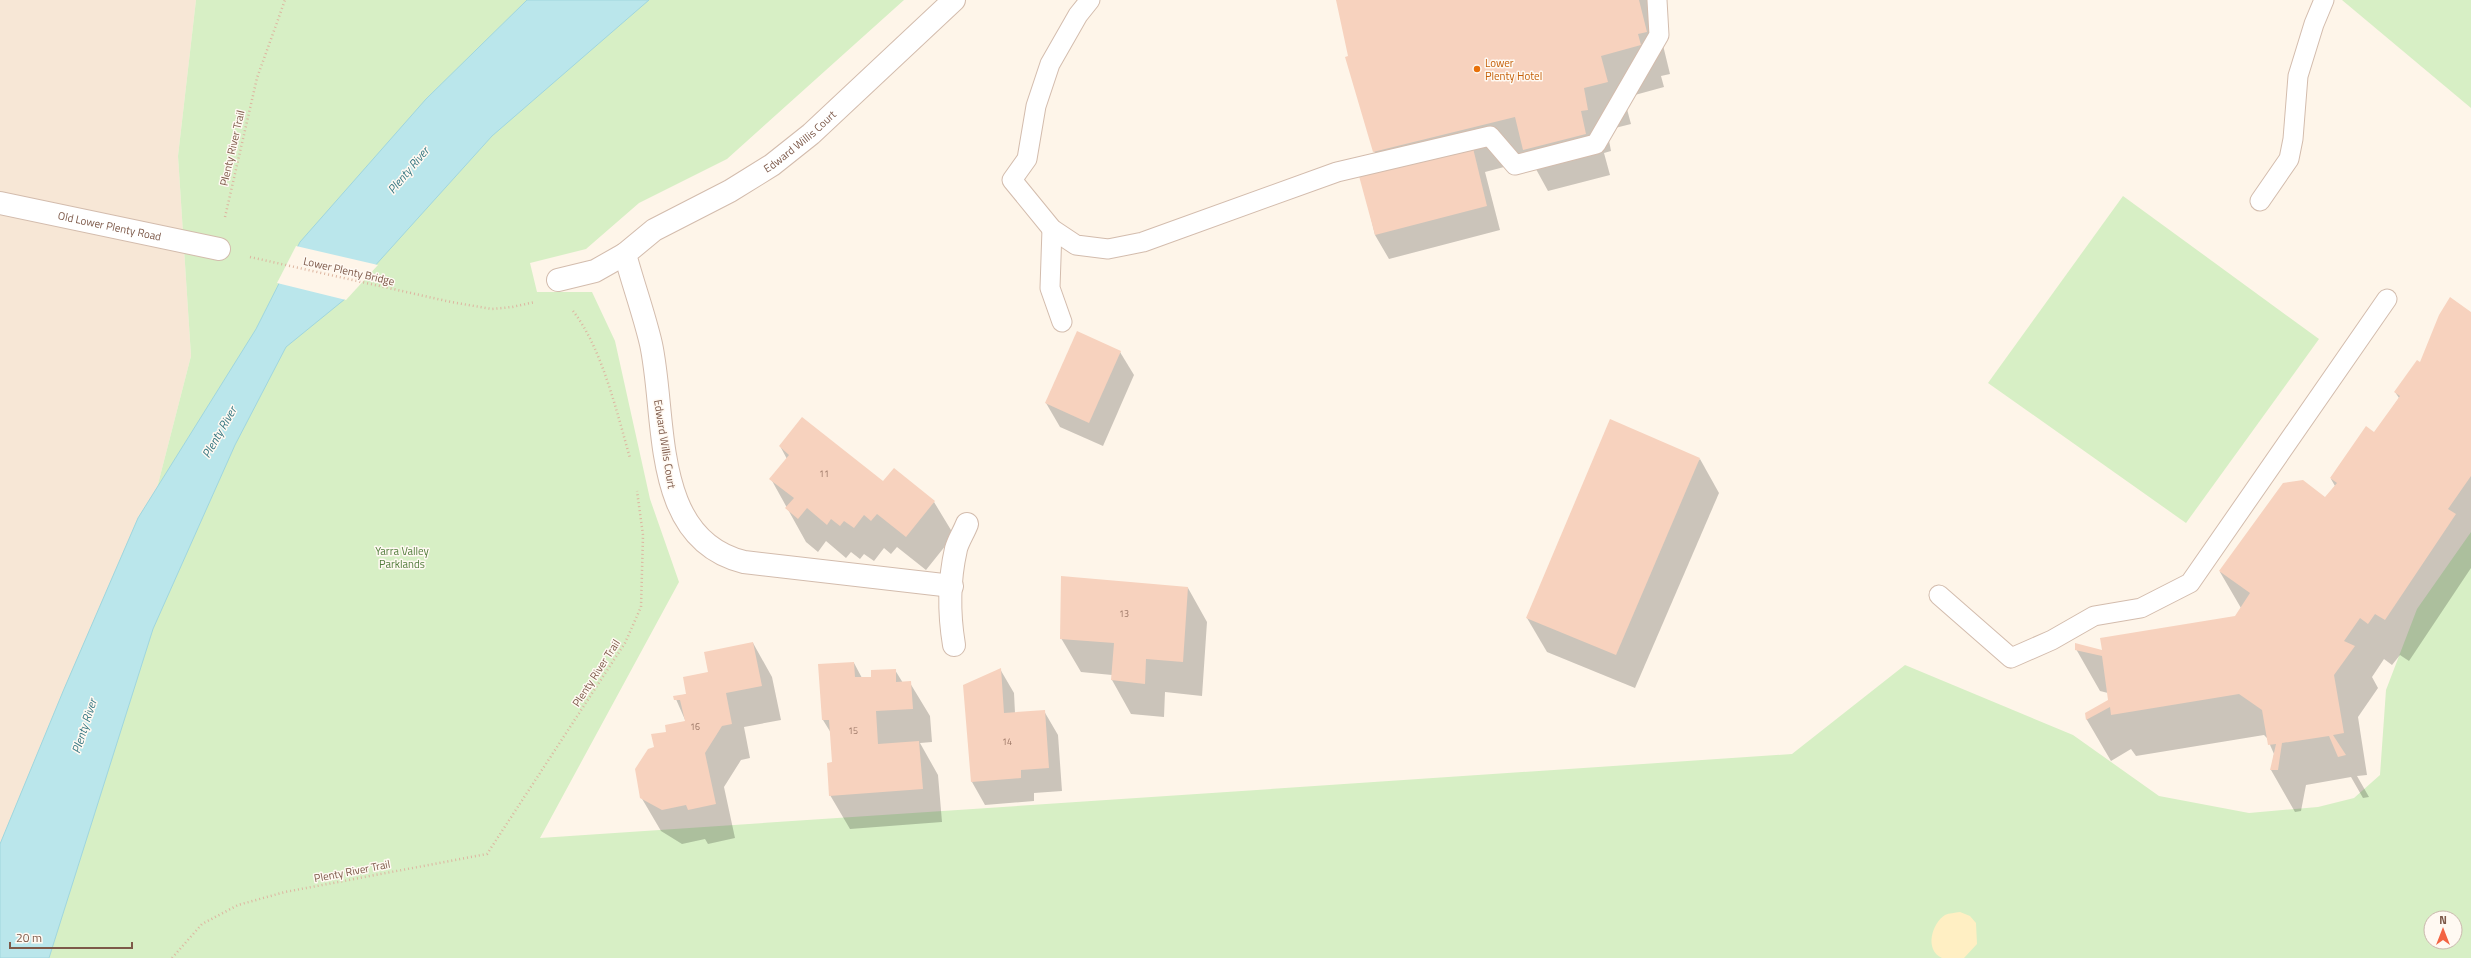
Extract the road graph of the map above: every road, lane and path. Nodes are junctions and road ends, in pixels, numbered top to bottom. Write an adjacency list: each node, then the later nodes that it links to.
1 (285, 0): 9 (path, Plenty River Trail)
2 (954, 0): 10 (street, Edward Willis Court)
3 (1090, 0): 8 (lane)
4 (1657, 0): 8 (lane)
5 (2324, 0): 6 (lane)
6 (2260, 201)
7 (0, 203): 9 (street, Old Lower Plenty Road)
8 (1052, 229): 15 (lane)
9 (219, 249): 13 (path, Lower Plenty Bridge)
10 (625, 254): 11 (street, Edward Willis Court); 19 (street, Edward Willis Court)
11 (558, 280)
12 (2387, 299): 20 (lane)
13 (540, 300)
14 (568, 305): 16 (path)
15 (1062, 322)
16 (631, 462)
17 (637, 484): 22 (path, Plenty River Trail)
18 (967, 524): 19 (street)
19 (952, 586): 21 (street)
20 (1939, 595)
21 (954, 646)
22 (172, 958)

